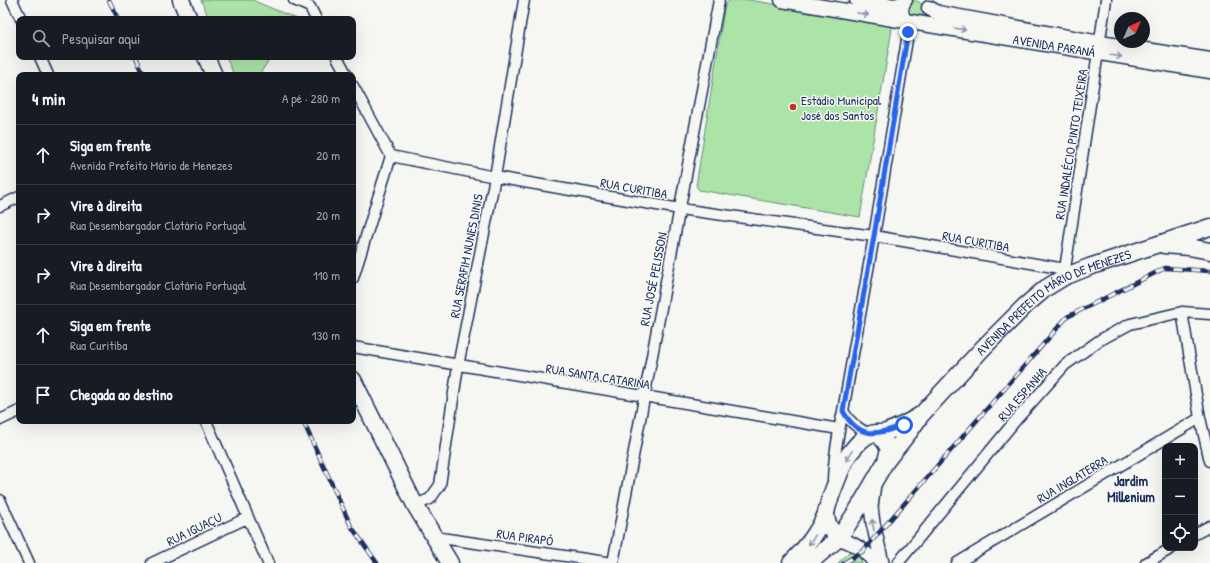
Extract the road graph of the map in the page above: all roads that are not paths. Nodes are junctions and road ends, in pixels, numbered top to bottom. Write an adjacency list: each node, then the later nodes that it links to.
1 (12, 0): 12 (street)
2 (181, 0): 13 (main road)
3 (294, 0): 10 (street)
4 (524, 0): 28 (street, RUA SERAFIM NUNES DINIS)
5 (719, 0): 31 (street, RUA JOSÉ PELISSON)
6 (782, 0): 15 (main road, AVENIDA PARANÁ, one-way to 15)
7 (857, 0): 9 (main road)
8 (1106, 0): 16 (street, RUA INDALÉCIO PINTO TEIXEIRA)
9 (904, 2): 15 (main road)
10 (312, 3): 14 (street)
11 (928, 3): 15 (main road, AVENIDA PARANÁ); 16 (main road, AVENIDA PARANÁ)
12 (20, 16)
13 (188, 16)
14 (315, 16)
15 (912, 22): 16 (main road, AVENIDA PARANÁ, one-way to 16); 33 (street)
16 (1100, 48): 17 (main road, AVENIDA PARANÁ); 37 (street, RUA INDALÉCIO PINTO TEIXEIRA)
17 (1164, 58): 21 (main road, AVENIDA PARANÁ); 22 (main road, AVENIDA PARANÁ)
18 (41, 60): 23 (street)
19 (207, 60): 24 (main road)
20 (339, 60): 25 (street)
21 (1210, 60)
22 (1210, 71)
23 (47, 72)
24 (213, 72)
25 (345, 72)
26 (356, 92): 27 (street)
27 (391, 156): 28 (street, RUA CURITIBA); 36 (street)
28 (495, 177): 31 (street, RUA CURITIBA); 41 (street, RUA SERAFIM NUNES DINIS)
29 (16, 198): 30 (street)
30 (0, 206)
31 (680, 209): 33 (street, RUA CURITIBA); 43 (street, RUA JOSÉ PELISSON)
32 (1205, 231): 34 (main road, AVENIDA PREFEITO MÁRIO DE MENEZES); 35 (street)
33 (874, 236): 37 (street, RUA CURITIBA); 44 (street)
34 (1157, 245): 35 (main road); 37 (main road, AVENIDA PREFEITO MÁRIO DE MENEZES)
35 (1210, 250)
36 (356, 268)
37 (1064, 273): 46 (main road, AVENIDA PREFEITO MÁRIO DE MENEZES)
38 (1182, 312): 39 (street, RUA ESPANHA); 47 (street); 74 (street, RUA ESPANHA)
39 (1210, 314)
40 (356, 348): 41 (street, RUA SANTA CATARINA)
41 (458, 366): 43 (street, RUA SANTA CATARINA); 57 (street, RUA SERAFIM NUNES DINIS)
42 (356, 386): 57 (main road)
43 (644, 397): 50 (street, RUA SANTA CATARINA); 69 (street, RUA JOSÉ PELISSON)
44 (843, 411): 50 (street); 51 (street)
45 (16, 412): 48 (street)
46 (921, 415): 51 (main road, AVENIDA PREFEITO MÁRIO DE MENEZES); 52 (main road, AVENIDA PREFEITO MÁRIO DE MENEZES)
47 (1200, 418): 53 (street); 75 (street, RUA INGLATERRA)
48 (0, 420)
49 (207, 424): 59 (street)
50 (839, 429): 55 (street)
51 (874, 434): 52 (main road); 55 (main road, one-way to 55)
52 (886, 461): 54 (main road, AVENIDA PREFEITO MÁRIO DE MENEZES)
53 (1210, 461)
54 (875, 479): 63 (main road, AVENIDA PREFEITO MÁRIO DE MENEZES); 73 (street, one-way to 54)
55 (833, 491): 58 (main road)
56 (0, 500): 65 (street)
57 (415, 505): 62 (main road)
58 (826, 514): 63 (main road); 70 (main road, one-way to 70)
59 (247, 518): 66 (street, RUA IGUAÇU); 67 (street)
60 (1210, 526): 61 (street)
61 (1198, 532)
62 (434, 537): 68 (main road); 69 (street, RUA PIRAPÓ)
63 (839, 538): 71 (main road); 72 (street)
64 (1167, 551): 76 (street)
65 (29, 563)
66 (152, 563)
67 (268, 563)
68 (450, 563)
69 (613, 563)
70 (791, 563)
71 (809, 563)
72 (874, 563)
73 (882, 563)
74 (898, 563)
75 (957, 563)
76 (1146, 563)

